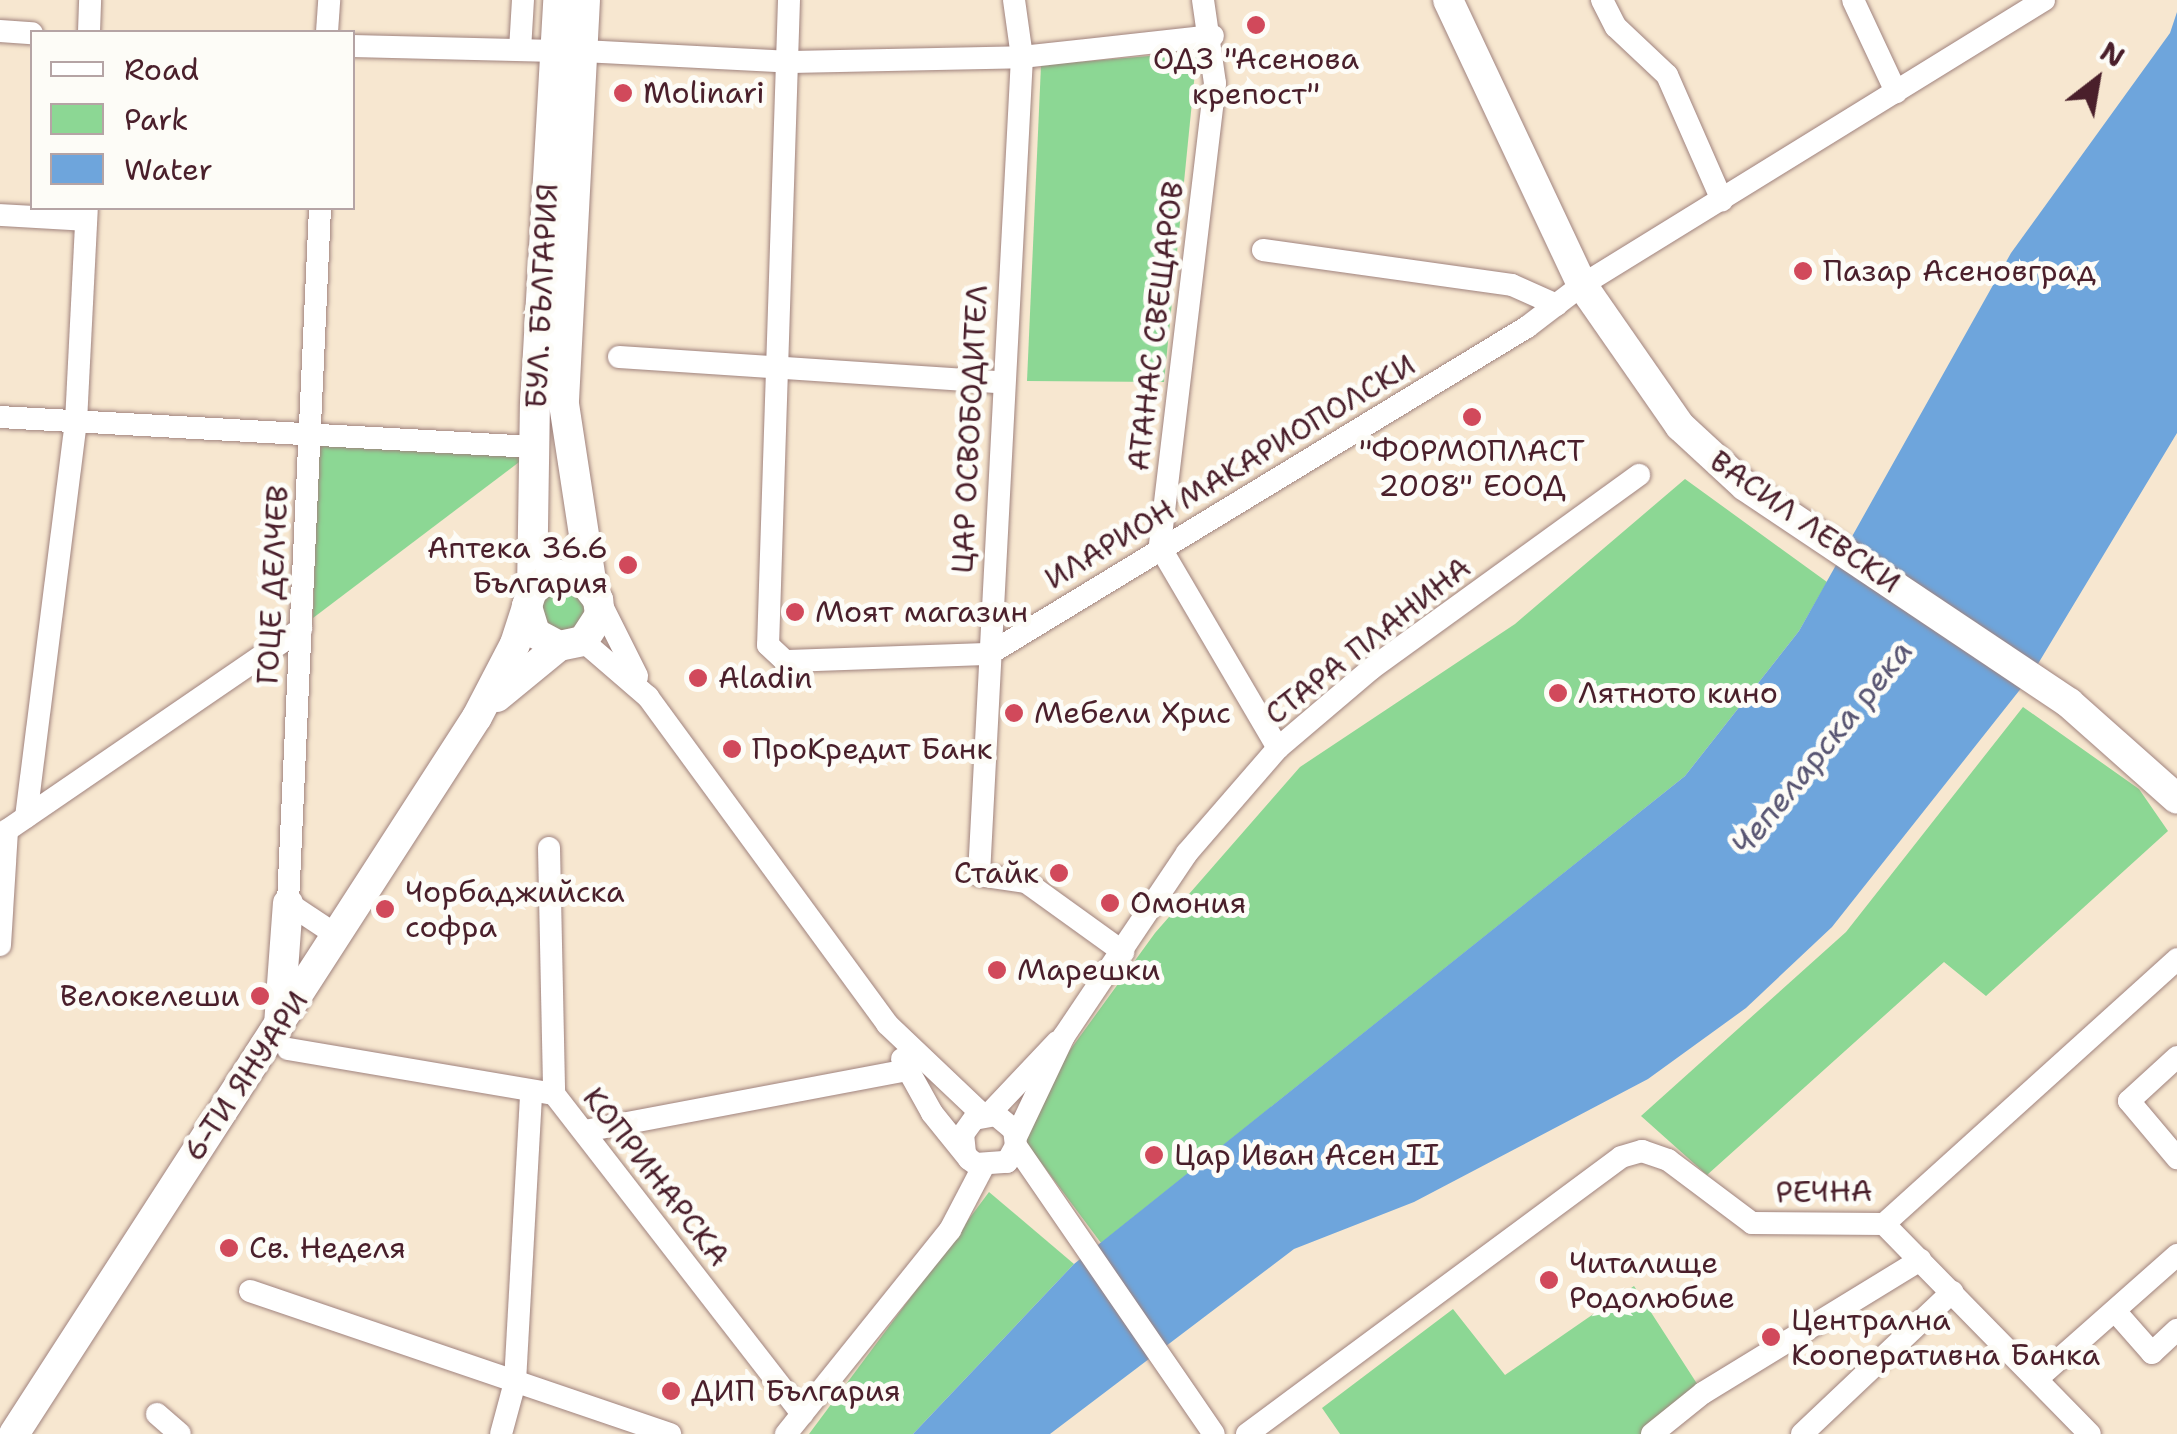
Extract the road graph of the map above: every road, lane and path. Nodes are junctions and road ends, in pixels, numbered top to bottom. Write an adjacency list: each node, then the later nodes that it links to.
1 (90, 0): 14 (street)
2 (329, 0): 15 (street)
3 (523, 0): 19 (street)
4 (558, 0): 20 (main road, БУЛ. БЪЛГАРИЯ)
5 (586, 0): 20 (main road, БУЛ. БЪЛГАРИЯ)
6 (789, 0): 22 (street)
7 (1014, 0): 21 (street, ЦАР ОСВОБОДИТЕЛ)
8 (1203, 0): 17 (street, АТАНАС СВЕЩАРОВ)
9 (1448, 0): 29 (main road, ВАСИЛ ЛЕВСКИ)
10 (1602, 0): 24 (street)
11 (1853, 0): 23 (street)
12 (2044, 0): 23 (street, ИЛАРИОН МАКАРИОПОЛСКИ)
13 (0, 30): 16 (street)
14 (89, 30)
15 (327, 30)
16 (30, 33)
17 (1213, 36): 21 (street); 39 (street, АТАНАС СВЕЩАРОВ)
18 (355, 46): 19 (street)
19 (520, 50): 20 (street)
20 (570, 51): 22 (street); 37 (main road, БУЛ. БЪЛГАРИЯ); 40 (main road, БУЛ. БЪЛГАРИЯ)
21 (1022, 57): 22 (street); 33 (street, ЦАР ОСВОБОДИТЕЛ)
22 (791, 62): 32 (street)
23 (1896, 92): 24 (street, ИЛАРИОН МАКАРИОПОЛСКИ)
24 (1722, 200): 29 (street, ИЛАРИОН МАКАРИОПОЛСКИ)
25 (320, 210): 36 (street, ГОЦЕ ДЕЛЧЕВ)
26 (86, 214): 27 (street); 35 (street)
27 (0, 215)
28 (1263, 250): 30 (street)
29 (1582, 285): 30 (street, ИЛАРИОН МАКАРИОПОЛСКИ); 48 (main road, ВАСИЛ ЛЕВСКИ)
30 (1557, 304): 39 (street, ИЛАРИОН МАКАРИОПОЛСКИ)
31 (619, 358): 32 (street)
32 (777, 366): 33 (street); 44 (street, ИЛАРИОН МАКАРИОПОЛСКИ)
33 (1000, 382): 44 (street, ЦАР ОСВОБОДИТЕЛ)
34 (0, 417): 35 (street)
35 (76, 422): 36 (street); 49 (street)
36 (310, 433): 37 (street); 42 (street, ГОЦЕ ДЕЛЧЕВ)
37 (534, 447): 41 (main road, БУЛ. БЪЛГАРИЯ)
38 (1640, 475): 47 (street, СТАРА ПЛАНИНА)
39 (1160, 548): 44 (street, ИЛАРИОН МАКАРИОПОЛСКИ); 47 (street)
40 (595, 593): 41 (main road); 43 (main road); 45 (street)
41 (529, 598): 43 (main road); 46 (main road)
42 (301, 630): 49 (street); 51 (street, ГОЦЕ ДЕЛЧЕВ)
43 (571, 644): 45 (street); 46 (main road)
44 (989, 654): 54 (street, ЦАР ОСВОБОДИТЕЛ)
45 (648, 696): 56 (street)
46 (477, 717): 52 (main road, 6-ТИ ЯНУАРИ)
47 (1278, 748): 54 (street, СТАРА ПЛАНИНА)
48 (2177, 799)
49 (11, 828): 53 (street)
50 (549, 848): 61 (street)
51 (288, 903): 52 (street); 58 (main road)
52 (339, 937): 58 (main road, 6-ТИ ЯНУАРИ)
53 (0, 944)
54 (1123, 952): 57 (street, СТАРА ПЛАНИНА)
55 (2177, 960): 68 (street, РЕЧНА)
56 (887, 1024): 60 (street); 62 (street)
57 (1064, 1036): 62 (street); 64 (street)
58 (284, 1038): 61 (street); 79 (main road, 6-ТИ ЯНУАРИ)
59 (2177, 1057): 65 (street)
60 (907, 1070): 63 (street); 66 (street)
61 (542, 1093): 63 (street, КОПРИНАРСКА); 76 (street)
62 (986, 1115): 64 (street); 66 (street)
63 (586, 1130): 78 (street, КОПРИНАРСКА)
64 (1016, 1142): 66 (street); 67 (street)
65 (2177, 1158)
66 (982, 1162): 67 (street); 78 (street)
67 (1058, 1210): 84 (street)
68 (1884, 1224): 70 (street); 85 (street, РЕЧНА)
69 (2177, 1255): 73 (street)
70 (1920, 1260): 72 (street); 86 (street)
71 (250, 1291): 76 (street)
72 (1952, 1292): 75 (street); 87 (street)
73 (2114, 1310): 74 (street); 75 (street)
74 (2177, 1330)
75 (2038, 1378): 88 (street)
76 (515, 1382): 81 (street); 82 (street)
77 (156, 1414): 80 (street)
78 (802, 1414): 83 (street)
79 (14, 1434)
80 (180, 1434)
81 (502, 1434)
82 (670, 1434)
83 (786, 1434)
84 (1214, 1434)
85 (1248, 1434)
86 (1652, 1434)
87 (1802, 1434)
88 (2090, 1434)

